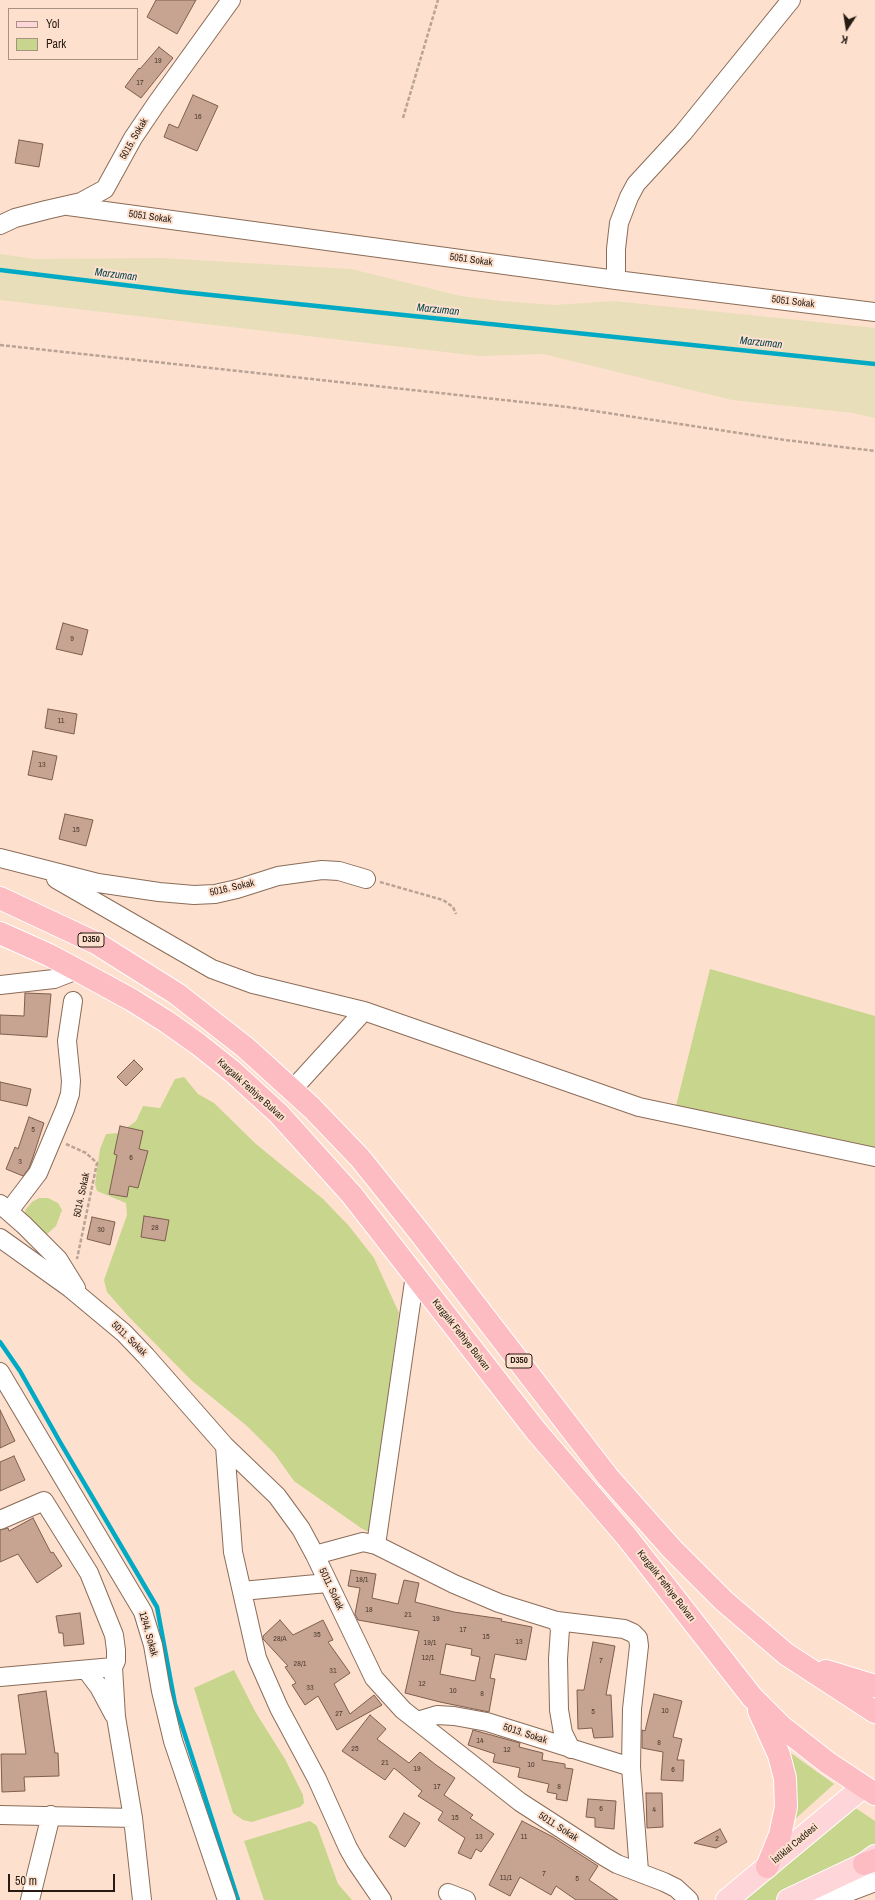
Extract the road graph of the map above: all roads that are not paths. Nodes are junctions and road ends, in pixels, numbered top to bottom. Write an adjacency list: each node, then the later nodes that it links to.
1 (231, 0): 3 (street, 5015. Sokak)
2 (791, 0): 5 (street)
3 (68, 206): 4 (street, 5015. Sokak); 5 (street, 5051 Sokak)
4 (0, 225)
5 (616, 280): 6 (street, 5051 Sokak)
6 (875, 312)
7 (0, 858): 8 (street, 5016. Sokak)
8 (37, 868): 9 (street, 5016. Sokak); 15 (street)
9 (366, 879)
10 (0, 898): 16 (highway, D350)
11 (0, 933): 12 (highway, Kargalık Fethiye Bulvarı)
12 (77, 970): 13 (street); 20 (highway, Kargalık Fethiye Bulvarı)
13 (0, 985)
14 (73, 1001): 18 (street)
15 (364, 1011): 16 (street); 17 (street)
16 (292, 1090): 30 (highway, D350)
17 (875, 1157)
18 (5, 1208): 21 (street)
19 (0, 1238): 21 (street, 5011. Sokak)
20 (415, 1275): 25 (street); 35 (highway, Kargalık Fethiye Bulvarı)
21 (76, 1289): 23 (street, 5011. Sokak)
22 (0, 1372): 53 (street, 1244. Sokak)
23 (225, 1446): 26 (street, 5011. Sokak); 28 (street)
24 (0, 1520): 31 (street)
25 (376, 1545): 26 (street); 29 (street)
26 (315, 1555): 27 (street, 5011. Sokak)
27 (327, 1583): 28 (street); 38 (street, 5011. Sokak)
28 (242, 1591): 54 (street)
29 (556, 1621): 39 (street); 40 (street)
30 (786, 1654): 34 (highway); 36 (highway, D350)
31 (113, 1668): 32 (street); 37 (street)
32 (87, 1671): 33 (street); 37 (street)
33 (0, 1677)
34 (875, 1686)
35 (752, 1697): 41 (highway, Kargalık Fethiye Bulvarı); 46 (highway)
36 (875, 1712)
37 (116, 1717): 44 (street)
38 (417, 1722): 39 (street, 5013. Sokak); 47 (street, 5011. Sokak)
39 (571, 1749): 40 (street, 5013. Sokak)
40 (631, 1767): 47 (street)
41 (871, 1786): 46 (main road, İstiklal Caddesi)
42 (0, 1815): 43 (street)
43 (51, 1815): 44 (street); 51 (street)
44 (133, 1818): 52 (street)
45 (871, 1860): 58 (main road)
46 (767, 1867): 57 (main road, İstiklal Caddesi)
47 (639, 1871): 56 (street, 5011. Sokak)
48 (875, 1882): 50 (street)
49 (448, 1893): 55 (street)
50 (840, 1898): 59 (street)
51 (30, 1900)
52 (142, 1900)
53 (228, 1900)
54 (382, 1900)
55 (466, 1900)
56 (689, 1900)
57 (727, 1900)
58 (788, 1900)
59 (813, 1900)

